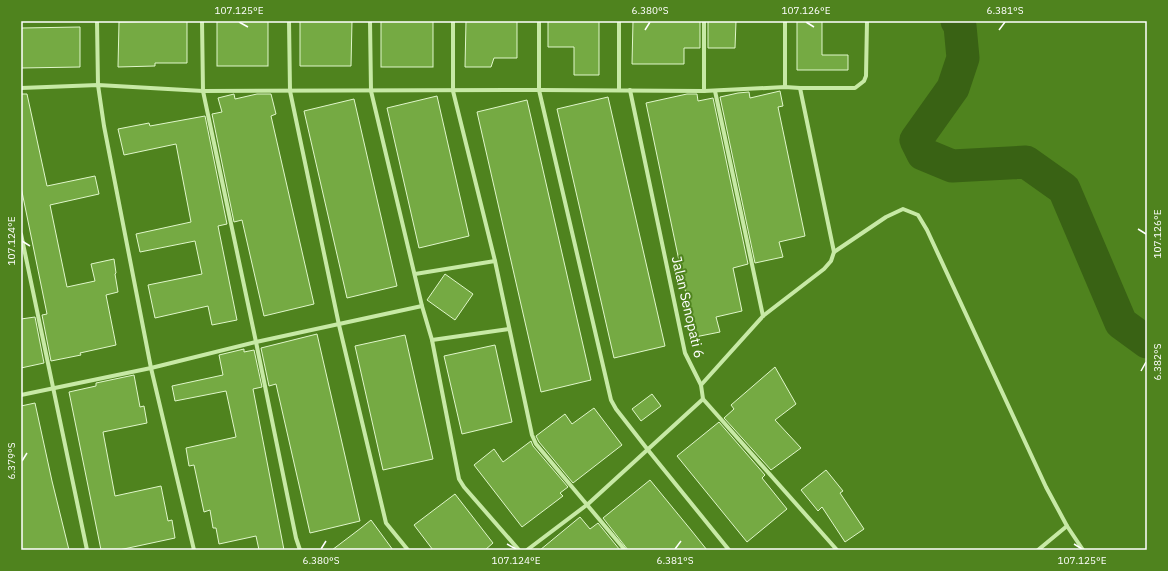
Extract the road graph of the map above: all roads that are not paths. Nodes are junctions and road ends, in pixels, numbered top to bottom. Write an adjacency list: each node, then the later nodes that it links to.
1 (97, 21): 11 (street)
2 (202, 21): 19 (street)
3 (289, 21): 20 (street)
4 (370, 21): 21 (street)
5 (453, 21): 22 (street)
6 (539, 21): 15 (street)
7 (619, 21): 16 (street)
8 (704, 21): 23 (street)
9 (785, 21): 12 (street)
10 (867, 21): 14 (street)
11 (98, 85): 13 (street); 19 (street); 34 (street)
12 (785, 86): 14 (street); 18 (street)
13 (21, 88)
14 (800, 88): 25 (street)
15 (539, 90): 16 (street); 22 (street); 39 (street)
16 (619, 90): 17 (street)
17 (630, 90): 23 (street); 35 (street, Jalan Senopati 6)
18 (715, 90): 23 (street); 29 (street)
19 (203, 91): 20 (street); 33 (street)
20 (290, 91): 21 (street); 30 (street)
21 (371, 91): 22 (street); 27 (street)
22 (453, 91): 26 (street)
23 (704, 91)
24 (21, 234): 36 (street)
25 (834, 252): 29 (street); 41 (street)
26 (495, 261): 27 (street); 31 (street)
27 (415, 274): 28 (street)
28 (422, 306): 30 (street); 32 (street)
29 (763, 316): 35 (street)
30 (338, 325): 33 (street); 45 (street)
31 (509, 329): 32 (street); 40 (street)
32 (432, 340): 46 (street)
33 (256, 342): 34 (street); 44 (street)
34 (151, 368): 36 (street); 43 (street)
35 (701, 385): 38 (street, Jalan Senopati 6)
36 (54, 389): 37 (street); 42 (street)
37 (21, 395)
38 (703, 399): 39 (street); 50 (street)
39 (648, 450): 40 (street); 49 (street)
40 (588, 504): 47 (street); 48 (street)
41 (1067, 526): 51 (street); 52 (street)
42 (87, 550)
43 (194, 550)
44 (300, 550)
45 (408, 550)
46 (519, 550)
47 (527, 550)
48 (625, 550)
49 (729, 550)
50 (837, 550)
51 (1038, 550)
52 (1083, 550)

